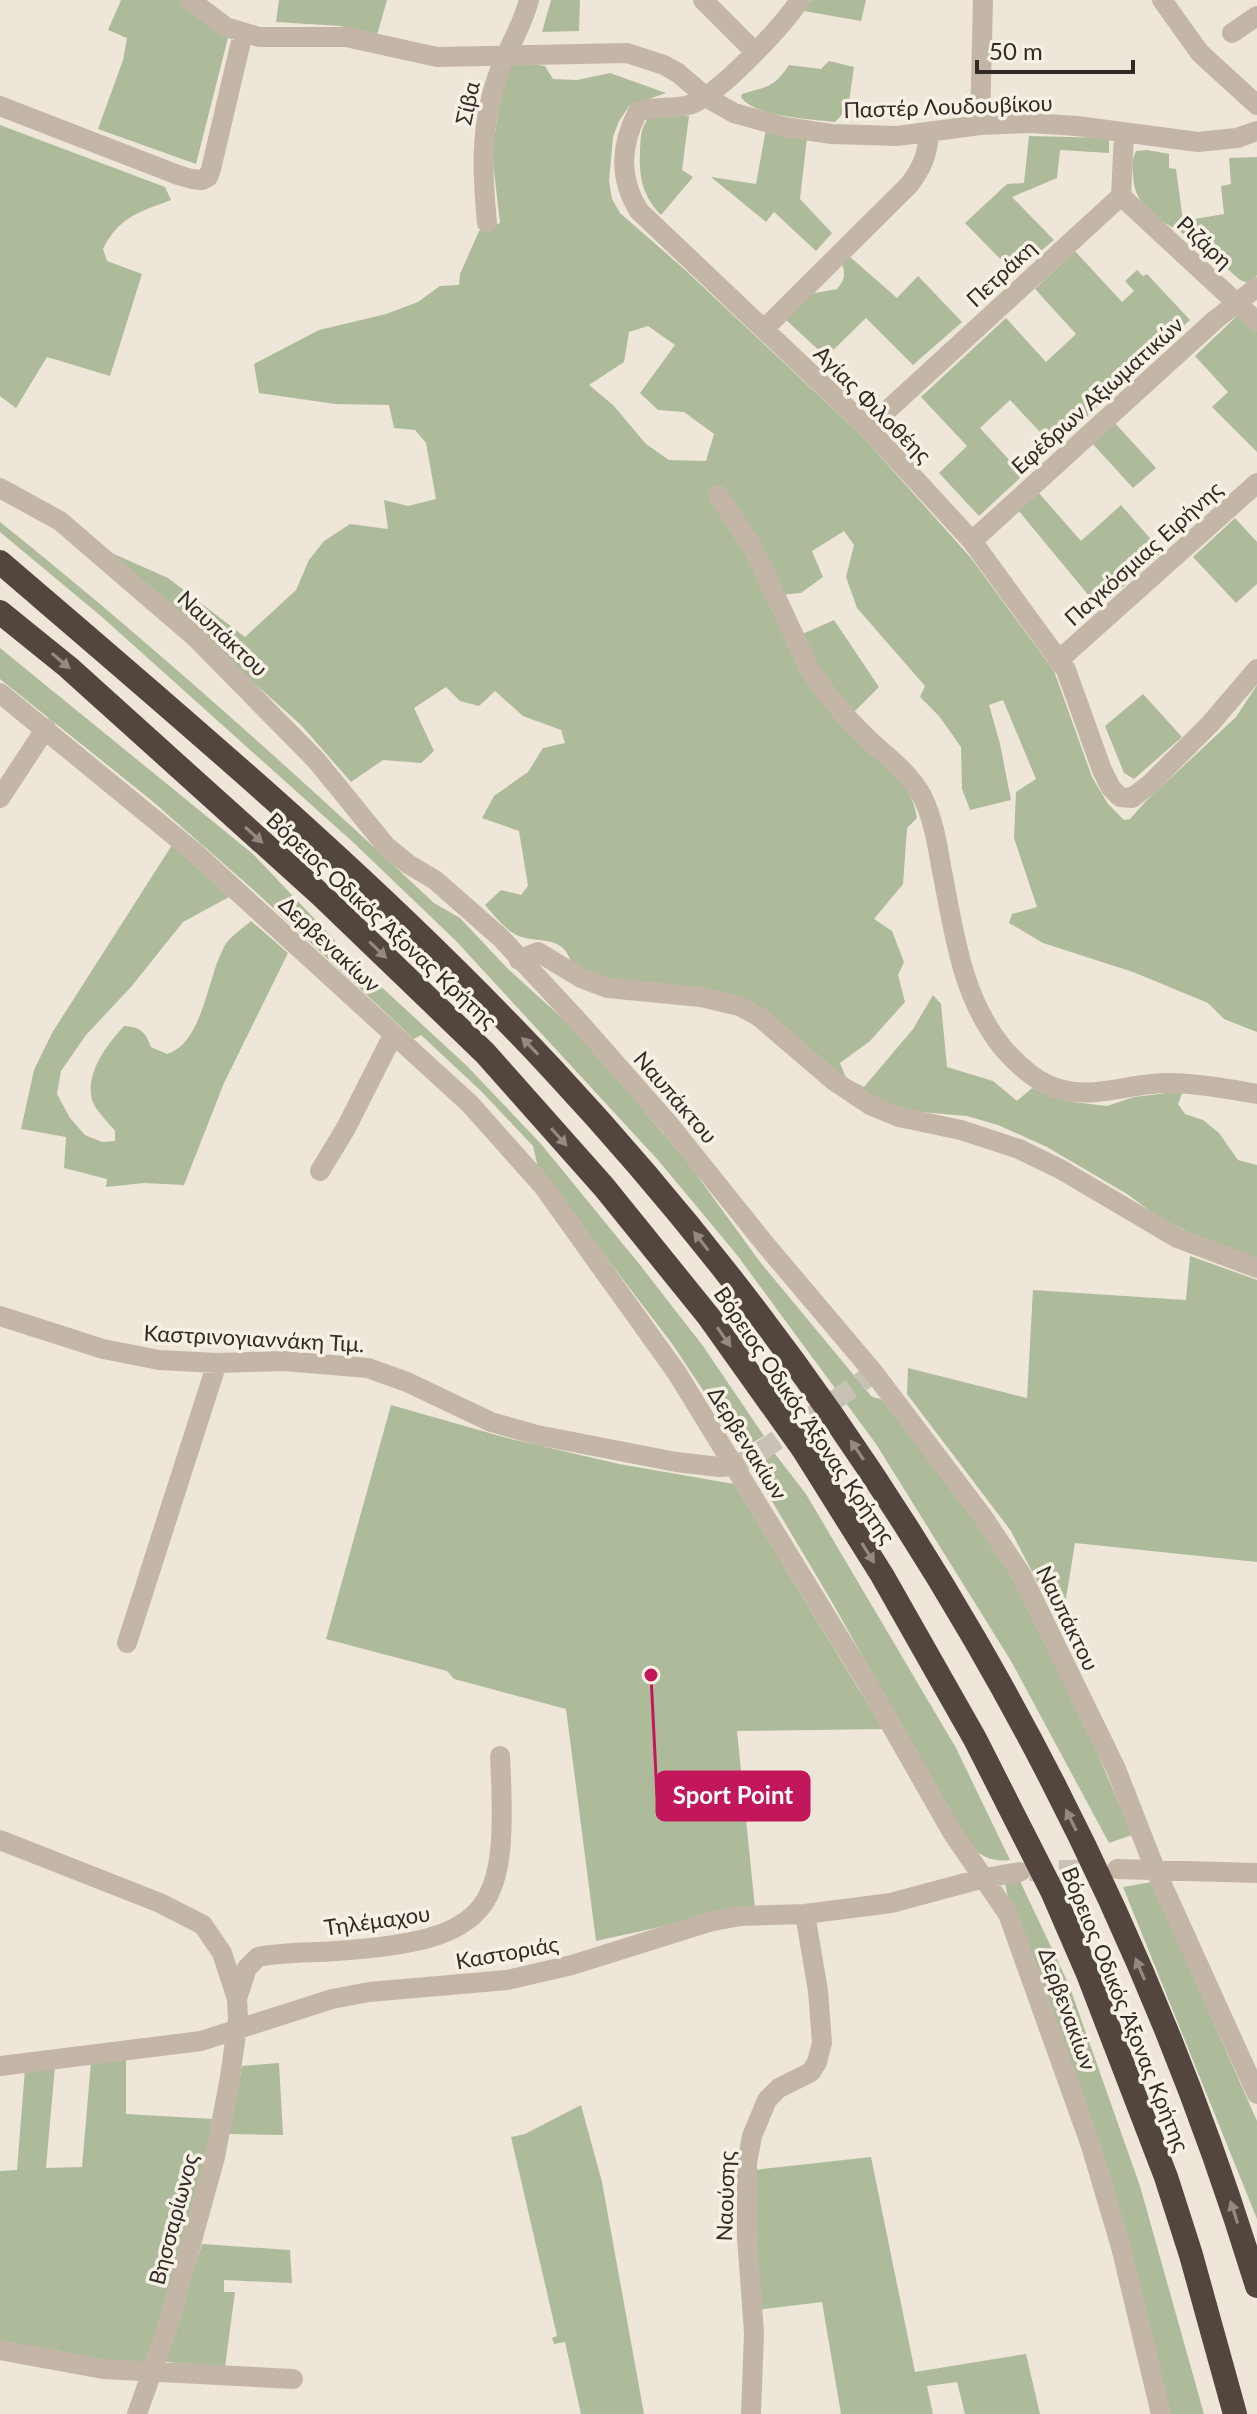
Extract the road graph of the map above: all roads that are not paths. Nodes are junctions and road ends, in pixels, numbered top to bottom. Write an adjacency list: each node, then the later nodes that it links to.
1 (529, 0): 11 (street, Σίβα)
2 (703, 0): 10 (street)
3 (800, 0): 10 (street)
4 (983, 0): 15 (street)
5 (1162, 0): 13 (street)
6 (192, 1): 8 (street, Παστέρ Λουδουβίκου)
7 (1257, 16): 9 (street)
8 (243, 33): 11 (street, Παστέρ Λουδουβίκου); 14 (street)
9 (1232, 33)
10 (755, 52): 12 (street)
11 (508, 55): 12 (street, Παστέρ Λουδουβίκου); 20 (street, Σίβα)
12 (706, 97): 17 (street, Παστέρ Λουδουβίκου); 24 (street, Αγίας Φιλοθέης)
13 (1257, 105)
14 (0, 106)
15 (980, 125): 17 (street, Παστέρ Λουδουβίκου); 18 (street, Παστέρ Λουδουβίκου)
16 (1257, 131): 18 (street, Παστέρ Λουδουβίκου)
17 (929, 132): 24 (street)
18 (1124, 133): 19 (street)
19 (1121, 196): 22 (street, Ριζάρη); 25 (street, Πετράκη)
20 (487, 223)
21 (1257, 287): 22 (street, Εφέδρων Αξιωματικών)
22 (1235, 302): 23 (street, Ριζάρη); 29 (street, Εφέδρων Αξιωματικών)
23 (1257, 322)
24 (764, 329): 25 (street, Αγίας Φιλοθέης)
25 (868, 428): 29 (street, Αγίας Φιλοθέης)
26 (1257, 483): 32 (street, Παγκόσμιας Ειρήνης)
27 (0, 488): 37 (street, Ναυπάκτου)
28 (718, 495): 39 (street)
29 (972, 541): 32 (street, Αγίας Φιλοθέης)
30 (0, 562): 58 (highway, Βόρειος Οδικός Άξονας Κρήτης, one-way to 30)
31 (0, 612): 65 (highway, Βόρειος Οδικός Άξονας Κρήτης, one-way to 65)
32 (1060, 659): 33 (street, Αγίας Φιλοθέης)
33 (1257, 669)
34 (0, 693): 35 (street, Δερβενακίων)
35 (46, 728): 36 (street); 38 (street, Δερβενακίων)
36 (0, 798)
37 (519, 960): 41 (street); 49 (street, Ναυπάκτου)
38 (393, 1035): 40 (street); 44 (street, Δερβενακίων)
39 (1257, 1094)
40 (320, 1171)
41 (1257, 1268)
42 (0, 1316): 43 (street, Καστρινογιαννάκη Τιμ.)
43 (217, 1363): 44 (street, Καστρινογιαννάκη Τιμ.); 45 (street)
44 (735, 1466): 52 (street, Δερβενακίων)
45 (127, 1643)
46 (500, 1756): 54 (street, Τηλέμαχου)
47 (0, 1840): 54 (street, Τηλέμαχου)
48 (1117, 1869): 49 (street)
49 (1155, 1869): 51 (street); 57 (street, Ναυπάκτου)
50 (1020, 1872): 52 (street, Καστοριάς)
51 (1257, 1873)
52 (984, 1878): 53 (street, Καστοριάς); 64 (street, Δερβενακίων)
53 (805, 1914): 55 (street, Καστοριάς); 63 (street, Ναούσης)
54 (237, 1999): 55 (street, Τηλέμαχου)
55 (237, 2031): 56 (street, Καστοριάς); 60 (street, Βησσαρίωνος)
56 (0, 2066)
57 (1257, 2094)
58 (1257, 2286)
59 (0, 2350): 60 (street)
60 (152, 2373): 61 (street); 62 (street, Βησσαρίωνος)
61 (293, 2379)
62 (137, 2414)
63 (751, 2414)
64 (1161, 2414)
65 (1235, 2414)

